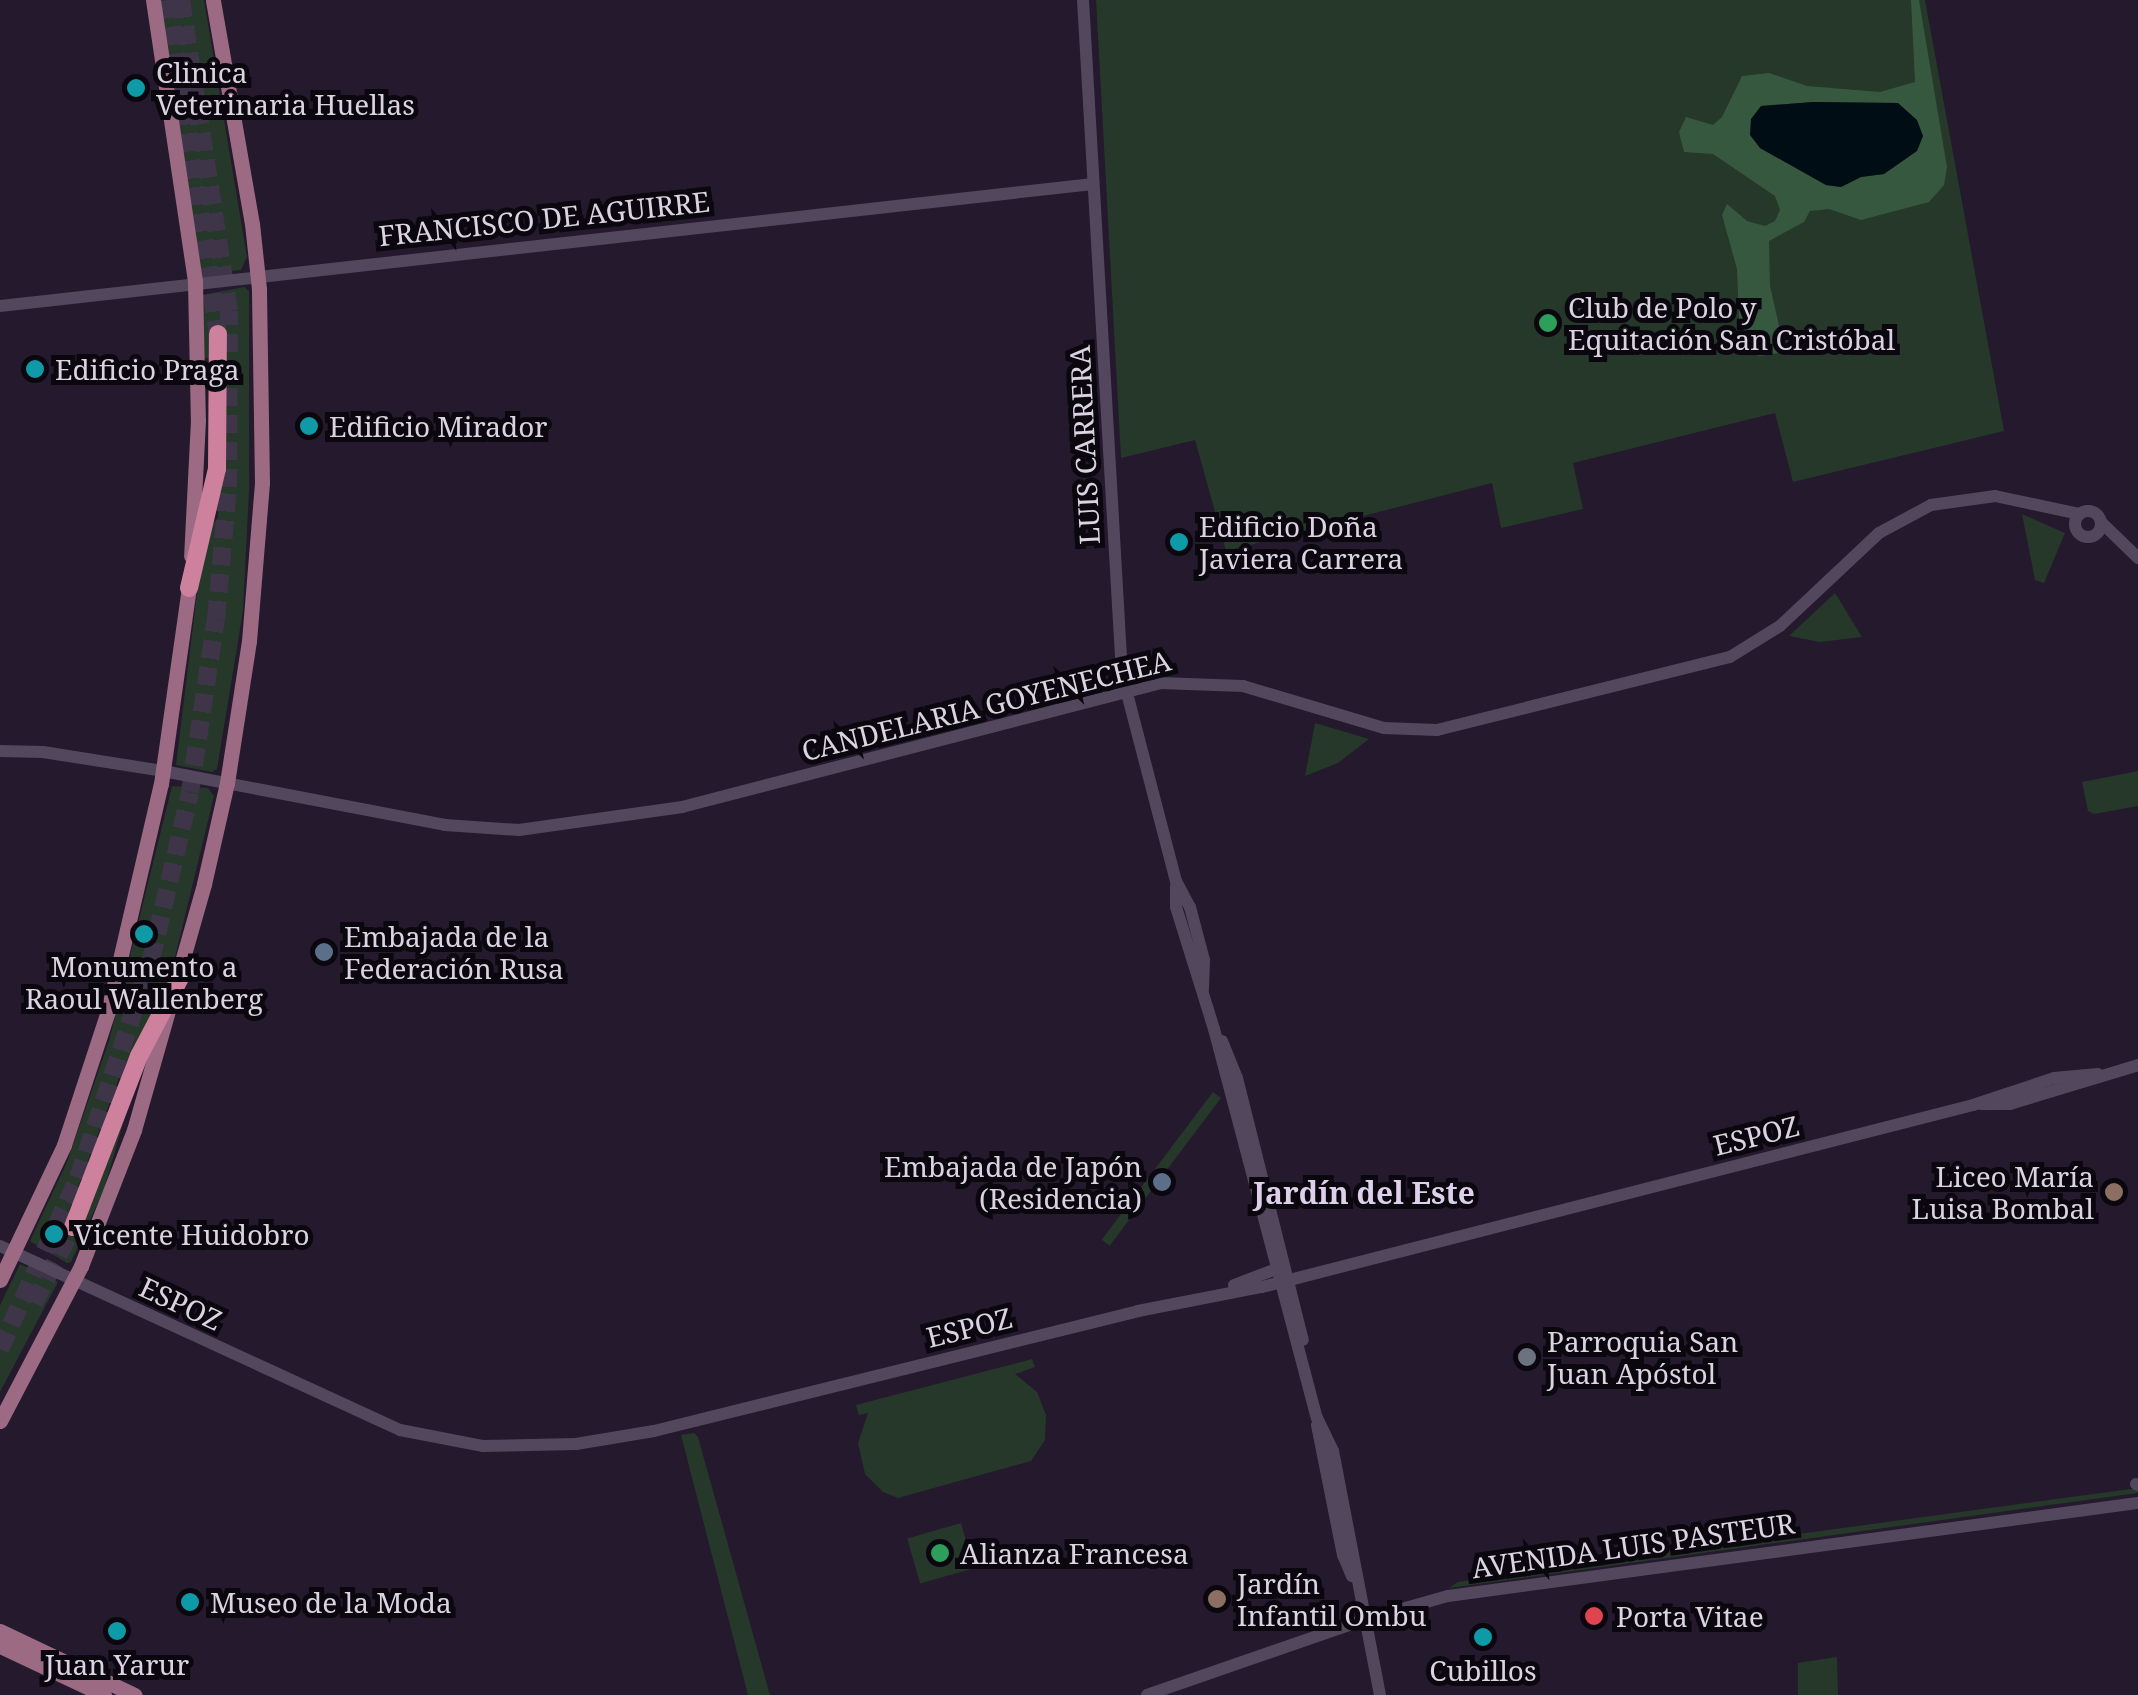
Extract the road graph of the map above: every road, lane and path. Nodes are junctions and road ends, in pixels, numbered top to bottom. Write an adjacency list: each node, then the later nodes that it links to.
1 (152, 0): 6 (main road)
2 (213, 0): 5 (main road)
3 (1083, 0): 4 (street, LUIS CARRERA)
4 (1093, 184): 5 (street, FRANCISCO DE AGUIRRE); 11 (street, LUIS CARRERA)
5 (258, 274): 6 (street, FRANCISCO DE AGUIRRE); 14 (main road)
6 (195, 282): 7 (street, FRANCISCO DE AGUIRRE); 10 (main road)
7 (0, 306)
8 (218, 334): 10 (highway)
9 (2077, 520): 9 (street); 11 (street, CANDELARIA GOYENECHEA)
10 (190, 588): 13 (main road)
11 (1124, 692): 14 (street, CANDELARIA GOYENECHEA); 19 (street, LUIS CARRERA)
12 (0, 751): 13 (street, CANDELARIA GOYENECHEA)
13 (163, 771): 14 (street, CANDELARIA GOYENECHEA); 18 (main road)
14 (227, 782): 15 (main road)
15 (182, 974): 17 (highway); 21 (main road)
16 (2138, 1065): 19 (street, ESPOZ)
17 (73, 1227)
18 (7, 1250): 20 (main road); 21 (street, ESPOZ)
19 (1284, 1274): 21 (street, ESPOZ); 24 (street, LUIS CARRERA)
20 (0, 1280)
21 (74, 1280): 22 (main road)
22 (0, 1421)
23 (2138, 1503): 24 (street, AVENIDA LUIS PASTEUR)
24 (1364, 1620): 29 (street, AVENIDA LUIS PASTEUR); 30 (street, LUIS CARRERA)
25 (0, 1631): 28 (main road)
26 (0, 1646): 27 (main road)
27 (104, 1695)
28 (135, 1695)
29 (1147, 1695)
30 (1380, 1695)

